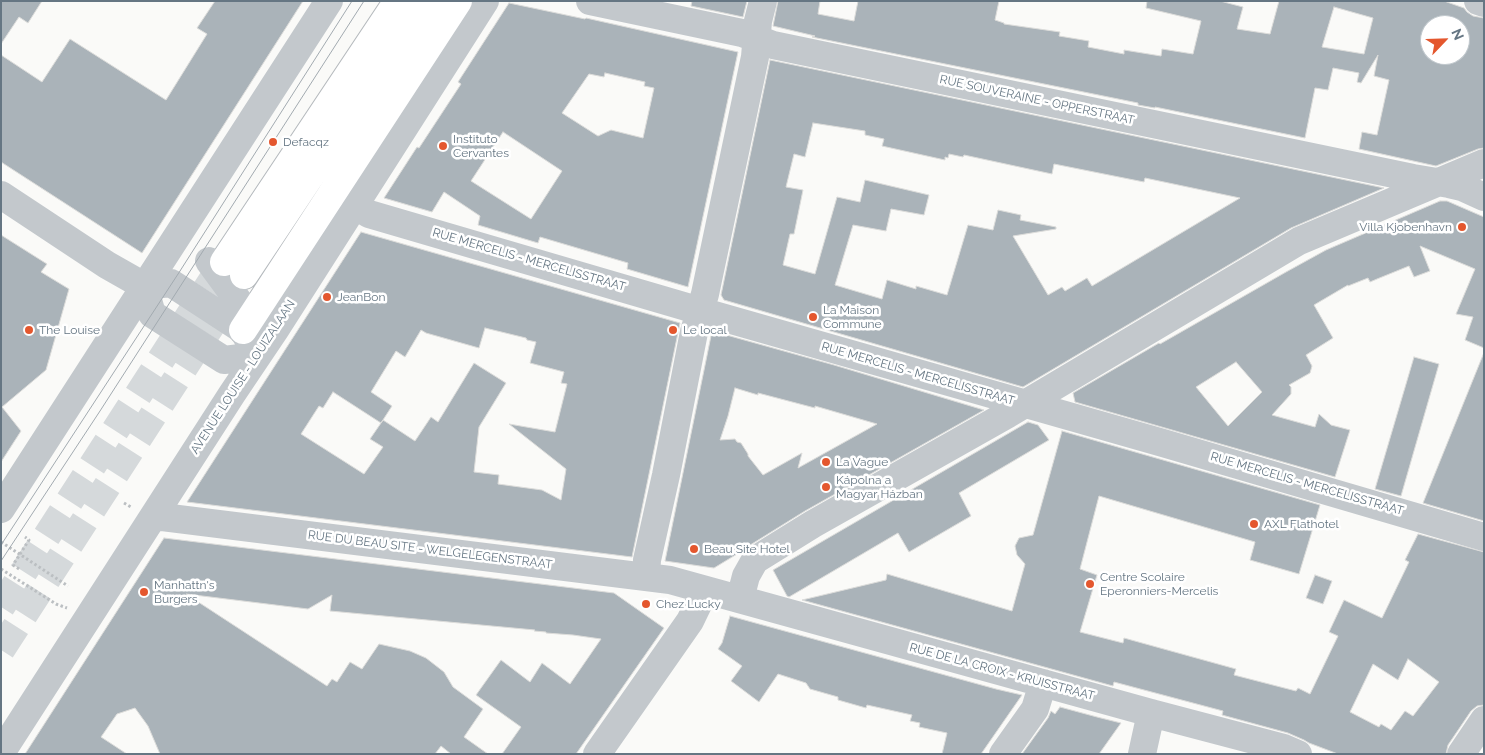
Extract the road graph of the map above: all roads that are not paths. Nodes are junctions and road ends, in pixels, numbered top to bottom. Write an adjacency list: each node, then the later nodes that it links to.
1 (329, 1): 16 (street)
2 (398, 1): 3 (highway)
3 (427, 1)
4 (458, 1): 18 (highway)
5 (485, 1): 15 (street, AVENUE LOUISE - LOUIZALAAN)
6 (590, 1): 10 (street, RUE SOUVERAINE - OPPERSTRAAT)
7 (763, 1): 10 (street)
8 (1478, 1): 9 (street)
9 (1484, 3)
10 (757, 39): 12 (street, RUE SOUVERAINE - OPPERSTRAAT); 17 (street)
11 (1484, 163): 12 (street)
12 (1436, 183): 14 (street, RUE SOUVERAINE - OPPERSTRAAT); 21 (street)
13 (1, 195): 16 (street)
14 (1484, 197)
15 (354, 206): 17 (street, RUE MERCELIS - MERCELISSTRAAT); 19 (street, AVENUE LOUISE - LOUIZALAAN)
16 (144, 286): 18 (street); 20 (street); 22 (street)
17 (700, 311): 21 (street, RUE MERCELIS - MERCELISSTRAAT); 25 (street)
18 (243, 330): 19 (street); 20 (street)
19 (257, 356): 20 (street); 23 (street, AVENUE LOUISE - LOUIZALAAN)
20 (224, 360)
21 (1023, 404): 24 (street, RUE MERCELIS - MERCELISSTRAAT); 27 (street)
22 (1, 508)
23 (154, 516): 25 (street, RUE DU BEAU SITE - WELGELEGENSTRAAT); 31 (street, AVENUE LOUISE - LOUIZALAAN)
24 (1484, 537)
25 (646, 577): 26 (street, RUE DU BEAU SITE - WELGELEGENSTRAAT)
26 (704, 590): 27 (street, RUE DE LA CROIX - KRUISSTRAAT); 32 (street)
27 (740, 599): 28 (street, RUE DE LA CROIX - KRUISSTRAAT)
28 (1043, 683): 29 (street, RUE DE LA CROIX - KRUISSTRAAT); 33 (street)
29 (1151, 713): 34 (street); 35 (street, RUE DE LA CROIX - KRUISSTRAAT)
30 (1484, 720): 36 (street)
31 (1, 753)
32 (597, 754)
33 (1004, 754)
34 (1142, 754)
35 (1298, 754)
36 (1461, 754)

